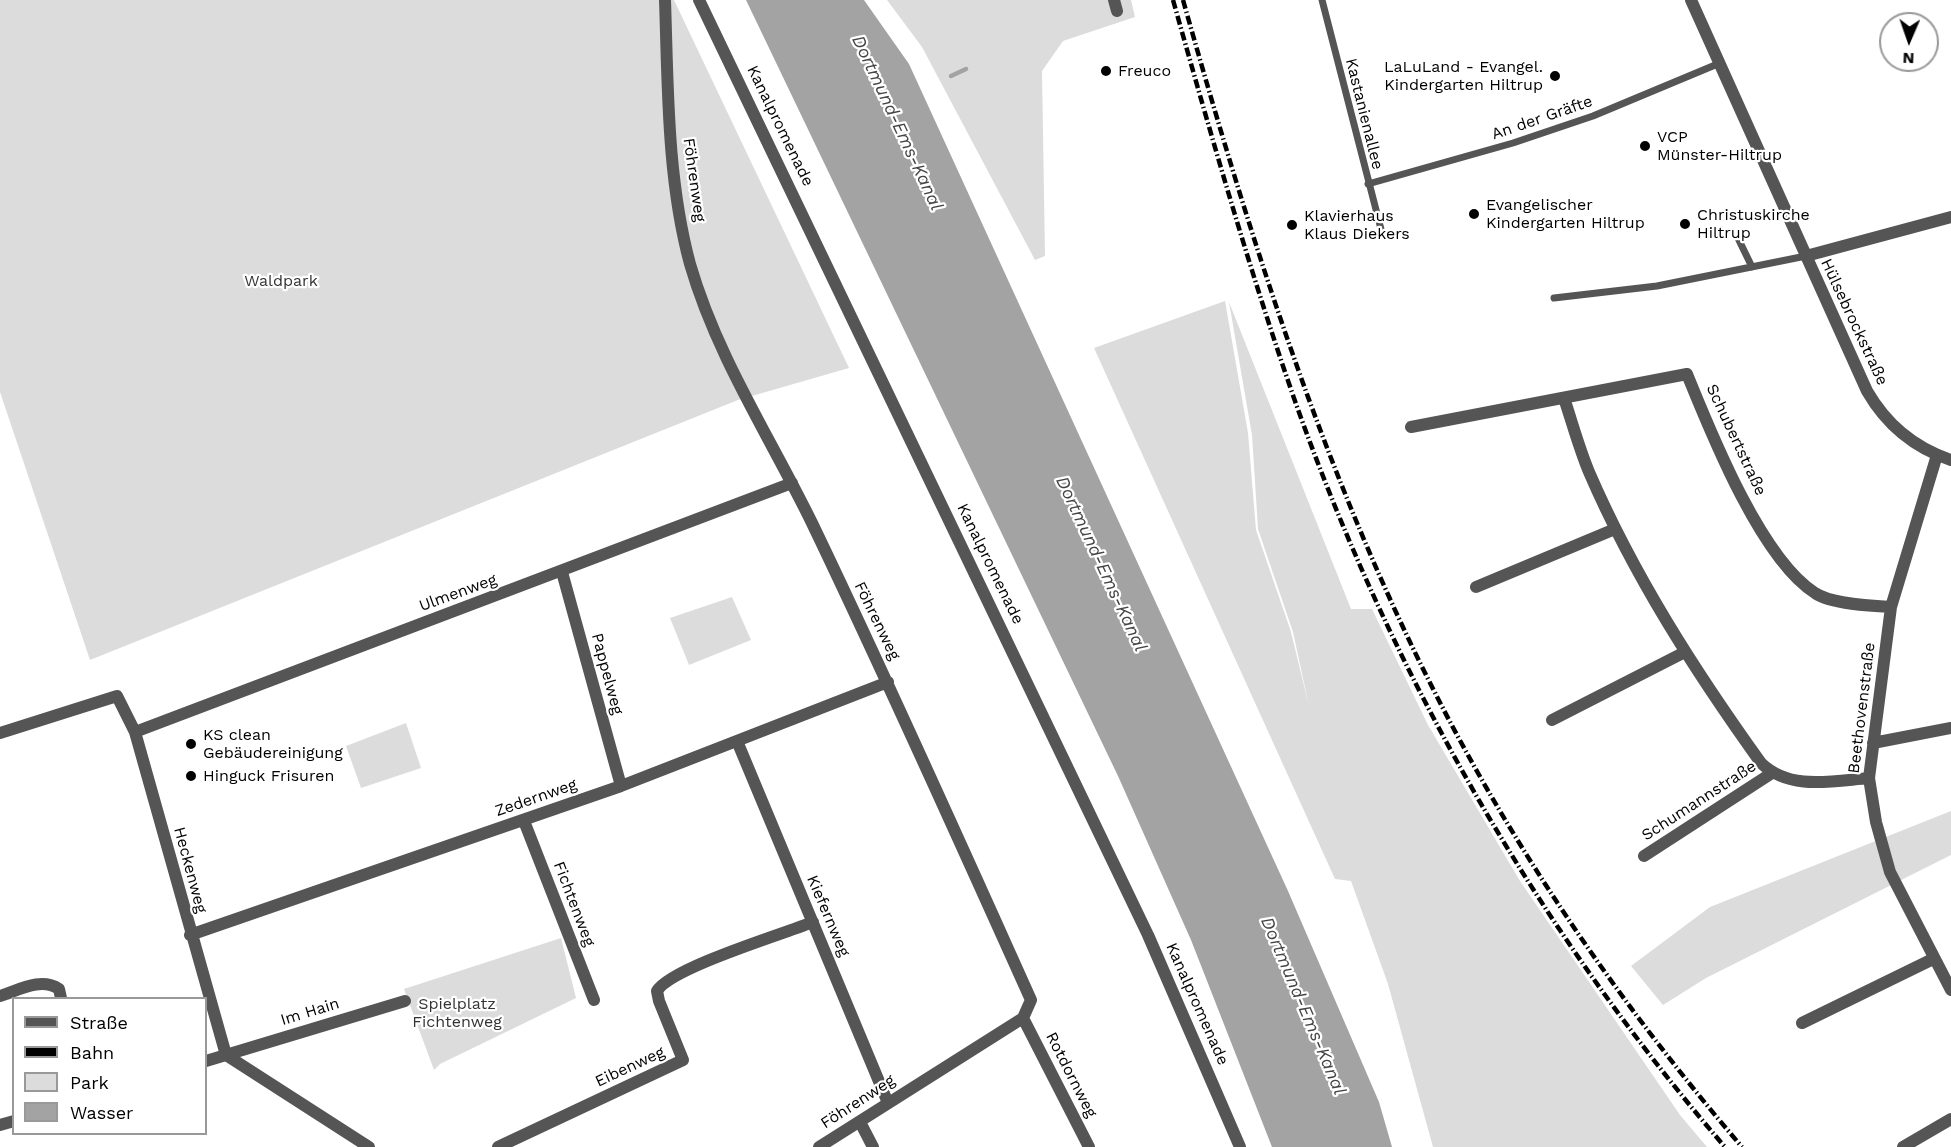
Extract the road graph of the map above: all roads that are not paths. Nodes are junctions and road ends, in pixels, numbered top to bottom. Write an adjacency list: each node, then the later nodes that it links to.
1 (665, 0): 17 (street, Föhrenweg)
2 (699, 0): 55 (street, Kanalpromenade)
3 (1322, 0): 6 (lane, Kastanienallee)
4 (1691, 0): 5 (street, Hülsebrockstraße)
5 (1720, 63): 6 (lane, An der Gräfte); 10 (street, Hülsebrockstraße)
6 (1368, 184): 8 (lane, Kastanienallee)
7 (1951, 217): 10 (street)
8 (1382, 233)
9 (1736, 234): 11 (lane)
10 (1806, 256): 11 (lane); 15 (street, Hülsebrockstraße)
11 (1752, 267): 12 (lane)
12 (1554, 298)
13 (1564, 398): 14 (street, Schubertstraße); 18 (street, Schumannstraße); 21 (street, Schubertstraße)
14 (1411, 427)
15 (1937, 455): 16 (street, Hülsebrockstraße); 21 (street, Beethovenstraße)
16 (1951, 460)
17 (792, 483): 19 (street, Ulmenweg); 23 (street, Föhrenweg)
18 (1615, 529): 20 (street); 22 (street, Schumannstraße)
19 (562, 572): 26 (street, Ulmenweg); 32 (street, Pappelweg)
20 (1476, 587)
21 (1891, 607): 29 (street, Beethovenstraße)
22 (1685, 652): 24 (street); 30 (street, Schumannstraße)
23 (888, 682): 28 (street, Zedernweg); 43 (street, Föhrenweg)
24 (1552, 720)
25 (1951, 728): 29 (street)
26 (135, 732): 27 (street, Heckenweg); 36 (street, Heckenweg)
27 (0, 733)
28 (737, 741): 32 (street, Zedernweg); 35 (street, Kiefernweg)
29 (1873, 743): 31 (street, Beethovenstraße)
30 (1772, 774): 31 (street, Schumannstraße); 34 (street, Schumannstraße)
31 (1869, 778): 37 (street, Beethovenstraße)
32 (621, 786): 33 (street, Zedernweg)
33 (524, 821): 36 (street, Zedernweg); 41 (street, Fichtenweg)
34 (1644, 856)
35 (813, 922): 47 (street, Kiefernweg); 51 (street, Eibenweg)
36 (190, 935): 45 (street, Heckenweg)
37 (1934, 959): 38 (street, Beethovenstraße); 44 (street)
38 (1951, 990)
39 (0, 996): 40 (street)
40 (61, 997)
41 (594, 1000)
42 (405, 1001): 45 (street, Im Hain)
43 (1023, 1018): 47 (street, Föhrenweg); 54 (street, Rotdornweg)
44 (1802, 1023)
45 (226, 1055): 46 (street, Im Hain); 50 (street)
46 (207, 1061)
47 (888, 1103): 49 (street, Föhrenweg)
48 (1951, 1119): 56 (street)
49 (860, 1122): 52 (street, Föhrenweg); 53 (street)
50 (367, 1147)
51 (498, 1147)
52 (819, 1147)
53 (873, 1147)
54 (1089, 1147)
55 (1240, 1147)
56 (1903, 1147)

